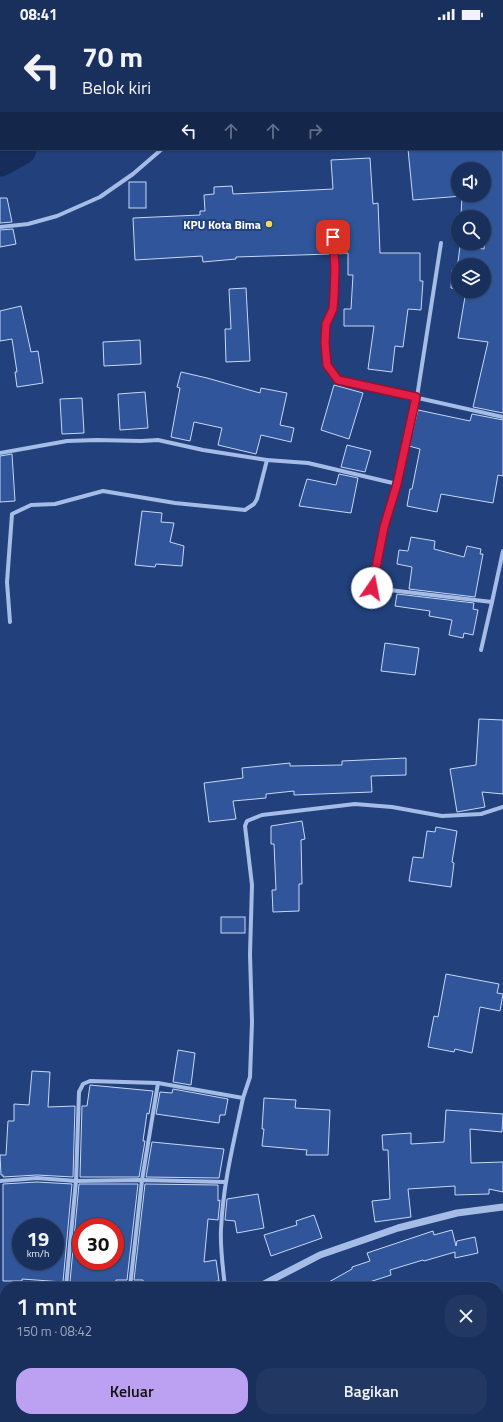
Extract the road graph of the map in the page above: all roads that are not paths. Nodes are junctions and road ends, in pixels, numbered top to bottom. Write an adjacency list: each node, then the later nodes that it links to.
1 (161, 150): 2 (street)
2 (0, 227)
3 (333, 237): 5 (street)
4 (441, 243): 5 (street)
5 (416, 397): 6 (street); 9 (street)
6 (503, 417)
7 (0, 453): 8 (street)
8 (267, 460): 9 (street); 12 (street)
9 (397, 484): 11 (street)
10 (503, 551): 11 (street)
11 (492, 602): 13 (street)
12 (10, 622)
13 (482, 650)
14 (503, 806): 16 (street)
15 (158, 1083): 16 (street); 17 (street); 19 (street)
16 (243, 1098): 20 (street)
17 (142, 1180): 19 (street); 20 (street); 23 (street)
18 (0, 1181): 19 (street)
19 (76, 1181): 22 (street)
20 (225, 1182): 24 (street)
21 (503, 1207): 25 (street)
22 (66, 1282)
23 (131, 1282)
24 (225, 1282)
25 (268, 1282)

